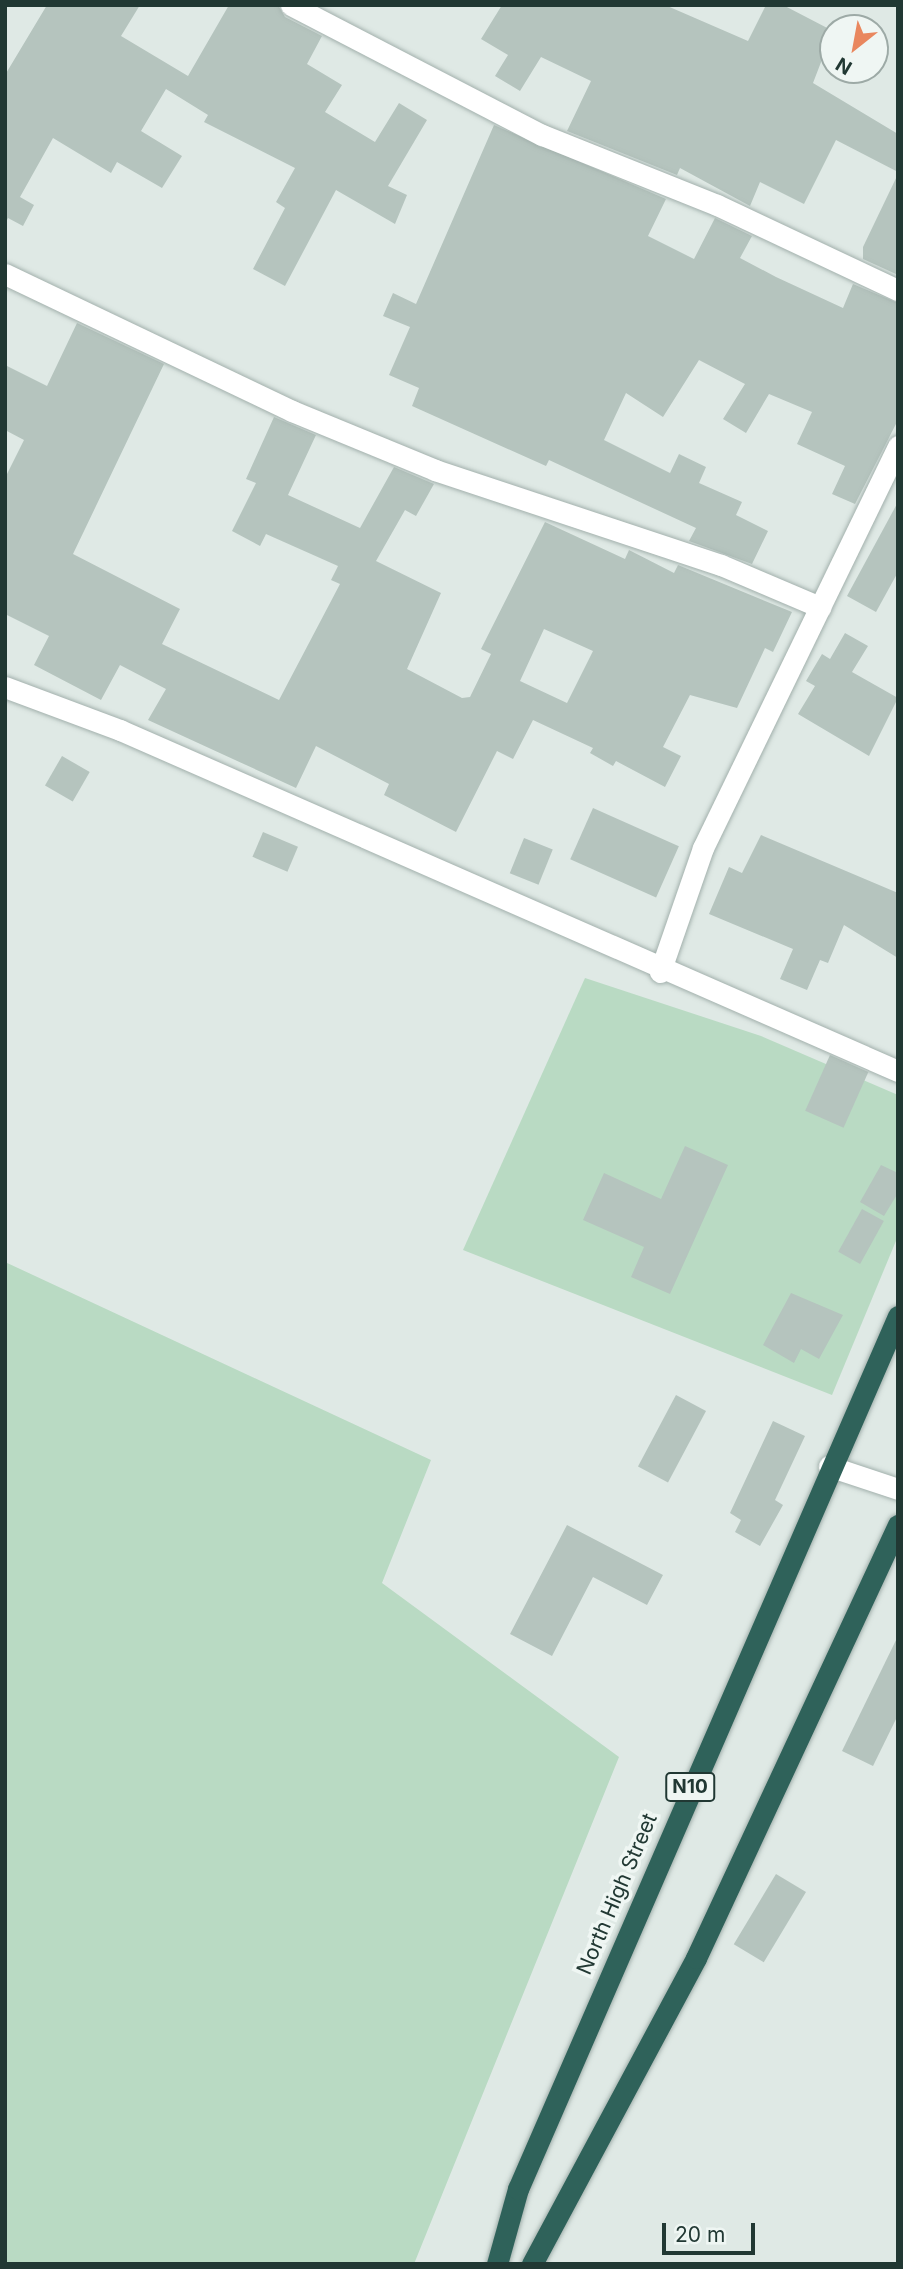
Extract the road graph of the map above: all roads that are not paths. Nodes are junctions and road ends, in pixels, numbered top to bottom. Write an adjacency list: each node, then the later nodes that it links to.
1 (291, 5): 3 (street)
2 (5, 274): 5 (street)
3 (898, 290)
4 (898, 446): 5 (street)
5 (820, 607): 7 (street)
6 (5, 687): 7 (street)
7 (660, 972): 8 (street)
8 (898, 1071)
9 (898, 1316): 10 (highway, North High Street / N10)
10 (829, 1466): 11 (street); 13 (highway, North High Street / N10)
11 (898, 1489)
12 (898, 1525): 14 (highway)
13 (497, 2264)
14 (532, 2264)

